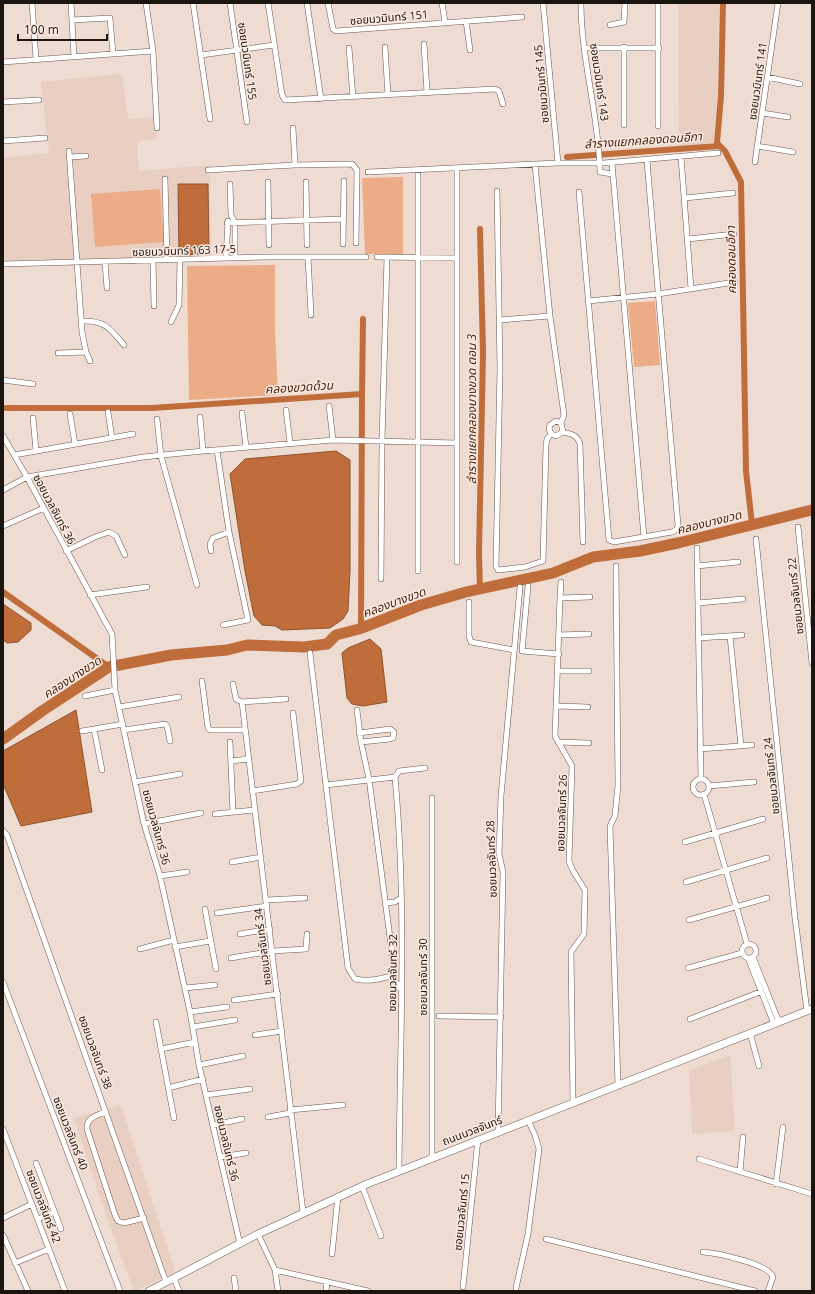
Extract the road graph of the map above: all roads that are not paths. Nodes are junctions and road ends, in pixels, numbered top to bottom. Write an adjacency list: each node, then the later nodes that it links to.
1 (32, 3): 33 (street)
2 (71, 3): 16 (street)
3 (146, 3): 29 (street)
4 (193, 3): 31 (street)
5 (230, 3): 27 (street, ซอยนวมินทร์ 155)
6 (268, 3): 21 (street)
7 (307, 3): 40 (street)
8 (328, 3): 18 (street, ซอยนวมินทร์ 151)
9 (442, 3): 18 (street)
10 (544, 3): 63 (street, ซอยนวมินทร์ 145)
11 (581, 3): 25 (street, ซอยนวมินทร์ 143)
12 (625, 3): 19 (street)
13 (658, 3): 26 (street)
14 (778, 3): 35 (street, ซอยนวมินทร์ 141)
15 (522, 17): 17 (street, ซอยนวมินทร์ 151)
16 (72, 20): 30 (street); 32 (street)
17 (466, 21): 18 (street, ซอยนวมินทร์ 151); 28 (street)
18 (445, 22)
19 (610, 25)
20 (424, 44): 37 (street)
21 (274, 45): 27 (street); 40 (street)
22 (385, 47): 38 (street)
23 (624, 47): 25 (street); 26 (street); 48 (street)
24 (349, 48): 39 (street)
25 (585, 48): 64 (street, ซอยนวมินทร์ 143)
26 (659, 48): 49 (street)
27 (236, 49): 31 (street); 47 (street, ซอยนวมินทร์ 155)
28 (470, 50)
29 (153, 51): 30 (street); 50 (street)
30 (113, 54): 32 (street)
31 (201, 55): 46 (street)
32 (74, 57): 33 (street)
33 (36, 59): 34 (street)
34 (3, 62)
35 (768, 76): 36 (street); 44 (street, ซอยนวมินทร์ 141)
36 (800, 84)
37 (427, 92): 38 (street); 43 (street)
38 (388, 95): 39 (street)
39 (353, 97): 40 (street)
40 (321, 99)
41 (39, 100): 42 (street)
42 (3, 102)
43 (503, 104)
44 (762, 113): 45 (street); 54 (street, ซอยนวมินทร์ 141)
45 (788, 118)
46 (210, 119)
47 (247, 122)
48 (624, 125)
49 (658, 126)
50 (157, 128)
51 (293, 128): 66 (street)
52 (45, 138): 53 (street)
53 (3, 141)
54 (757, 146): 56 (street); 62 (street, ซอยนวมินทร์ 141)
55 (69, 150): 59 (street)
56 (793, 152)
57 (718, 153): 60 (street)
58 (86, 156): 59 (street)
59 (70, 157): 106 (street)
60 (681, 158): 61 (street); 81 (street)
61 (647, 161): 65 (street); 111 (street)
62 (755, 162)
63 (558, 163): 64 (street); 67 (street)
64 (600, 163): 65 (street); 72 (street)
65 (612, 163): 72 (street)
66 (295, 165): 69 (street); 90 (street)
67 (535, 165): 68 (street); 116 (street)
68 (456, 168): 70 (street); 101 (street)
69 (208, 170)
70 (418, 170): 71 (street); 98 (street)
71 (368, 172)
72 (612, 174): 112 (street)
73 (165, 179): 102 (street)
74 (344, 181): 83 (street)
75 (268, 182): 85 (street)
76 (306, 182): 84 (street)
77 (230, 184): 82 (street)
78 (497, 191): 117 (street)
79 (579, 192): 113 (street)
80 (733, 193): 81 (street)
81 (685, 198): 89 (street)
82 (231, 215): 86 (street); 87 (street)
83 (343, 219): 84 (street); 91 (street)
84 (307, 220): 85 (street); 93 (street)
85 (269, 222): 87 (street); 92 (street)
86 (227, 223): 87 (street); 99 (street)
87 (235, 223): 100 (street)
88 (734, 234): 89 (street)
89 (688, 238): 110 (street)
90 (356, 243)
91 (343, 244)
92 (270, 245)
93 (307, 245)
94 (308, 257): 95 (street, ซอยนวมินทร์ 163 17-5); 100 (street, ซอยนวมินทร์ 163 17-5); 115 (street)
95 (366, 257)
96 (377, 257): 97 (street)
97 (387, 257): 98 (street); 141 (street)
98 (419, 257): 101 (street); 142 (street)
99 (226, 258): 100 (street, ซอยนวมินทร์ 163 17-5); 103 (street, ซอยนวมินทร์ 163 17-5)
100 (235, 258)
101 (457, 258): 144 (street)
102 (167, 260): 103 (street, ซอยนวมินทร์ 163 17-5); 104 (street, ซอยนวมินทร์ 163 17-5)
103 (180, 260): 119 (street)
104 (153, 261): 105 (street, ซอยนวมินทร์ 163 17-5); 114 (street)
105 (105, 262): 106 (street, ซอยนวมินทร์ 163 17-5); 109 (street)
106 (77, 263): 107 (street, ซอยนวมินทร์ 163 17-5); 118 (street)
107 (3, 264)
108 (735, 282): 110 (street)
109 (106, 288)
110 (691, 288): 111 (street)
111 (658, 294): 112 (street); 158 (street)
112 (623, 298): 113 (street); 158 (street)
113 (588, 301): 158 (street)
114 (154, 306)
115 (311, 315)
116 (550, 316): 117 (street); 134 (street)
117 (500, 320): 137 (street)
118 (82, 322): 120 (street); 122 (street)
119 (172, 322)
120 (124, 345)
121 (58, 352): 122 (street)
122 (86, 352): 123 (street)
123 (90, 361)
124 (3, 380): 125 (street)
125 (33, 384)
126 (329, 406): 140 (street)
127 (286, 410): 143 (street)
128 (108, 412): 139 (street)
129 (242, 413): 146 (street)
130 (70, 414): 145 (street)
131 (200, 417): 149 (street)
132 (33, 418): 147 (street)
133 (157, 419): 151 (street)
134 (561, 423): 135 (street); 137 (street)
135 (563, 432): 137 (street); 160 (street)
136 (133, 434): 139 (street)
137 (551, 434)
138 (3, 436): 150 (street, ซอยนวลจันทร์ 36)
139 (112, 438): 145 (street)
140 (333, 440): 141 (street); 143 (street)
141 (382, 441): 142 (street); 170 (street)
142 (419, 442): 144 (street); 169 (street)
143 (290, 443): 146 (street)
144 (457, 443): 165 (street)
145 (75, 444): 147 (street)
146 (246, 447): 148 (street)
147 (36, 450): 150 (street)
148 (217, 450): 149 (street); 157 (street)
149 (203, 451): 151 (street)
150 (14, 455): 152 (street, ซอยนวลจันทร์ 36)
151 (161, 456): 152 (street); 172 (street)
152 (27, 477): 153 (street); 154 (street, ซอยนวลจันทร์ 36)
153 (3, 490)
154 (44, 508): 155 (street); 162 (street, ซอยนวลจันทร์ 36)
155 (3, 526)
156 (798, 527): 182 (street, ซอยนวลจันทร์ 22)
157 (229, 532): 163 (street); 183 (street)
158 (644, 537)
159 (756, 539): 285 (street, ซอยนวลจันทร์ 24)
160 (583, 542)
161 (697, 548): 168 (street)
162 (66, 551): 164 (street); 176 (street, ซอยนวลจันทร์ 36)
163 (211, 552)
164 (126, 555)
165 (457, 562)
166 (738, 562): 168 (street)
167 (616, 566): 303 (street)
168 (697, 566): 181 (street)
169 (418, 571)
170 (381, 579)
171 (561, 582): 178 (street, ซอยนวลจันทร์ 26)
172 (197, 585)
173 (520, 586): 189 (street, ซอยนวลจันทร์ 28)
174 (528, 586): 191 (street)
175 (147, 587): 176 (street)
176 (90, 595): 197 (street, ซอยนวลจันทร์ 36)
177 (590, 597): 178 (street)
178 (560, 598): 186 (street, ซอยนวลจันทร์ 26)
179 (743, 599): 181 (street)
180 (469, 602): 189 (street)
181 (698, 603): 188 (street)
182 (810, 614): 192 (street, ซอยนวลจันทร์ 22)
183 (223, 625)
184 (589, 634): 186 (street)
185 (742, 634): 187 (street)
186 (559, 635): 191 (street, ซอยนวลจันทร์ 26)
187 (730, 636): 188 (street); 219 (street)
188 (699, 638): 220 (street)
189 (514, 650): 288 (street, ซอยนวลจันทร์ 28)
190 (310, 653): 231 (street)
191 (559, 654): 193 (street, ซอยนวลจันทร์ 26)
192 (812, 663)
193 (559, 671): 194 (street); 202 (street, ซอยนวลจันทร์ 26)
194 (588, 671)
195 (202, 681): 210 (street)
196 (233, 684): 201 (street, ซอยนวลจันทร์ 34)
197 (115, 690): 198 (street); 203 (street, ซอยนวลจันทร์ 36)
198 (85, 696)
199 (179, 697): 203 (street)
200 (286, 699): 201 (street)
201 (242, 702): 210 (street, ซอยนวลจันทร์ 34)
202 (557, 706): 204 (street); 216 (street, ซอยนวลจันทร์ 26)
203 (119, 707): 207 (street, ซอยนวลจันทร์ 36)
204 (588, 707)
205 (357, 710): 212 (street)
206 (293, 713): 233 (street)
207 (123, 724): 208 (street); 209 (street, ซอยนวลจันทร์ 36)
208 (94, 729): 211 (street); 224 (street)
209 (124, 730): 213 (street); 229 (street, ซอยนวลจันทร์ 36)
210 (245, 730): 221 (street, ซอยนวลจันทร์ 34)
211 (82, 731)
212 (359, 733): 215 (street); 215 (street)
213 (170, 740)
214 (230, 742): 222 (street)
215 (361, 742): 227 (street)
216 (558, 742): 217 (street); 307 (street, ซอยนวลจันทร์ 26)
217 (589, 743)
218 (752, 745): 219 (street)
219 (741, 746): 220 (street)
220 (700, 749): 228 (street)
221 (248, 759): 222 (street); 233 (street, ซอยนวลจันทร์ 34)
222 (231, 760): 237 (street)
223 (425, 768): 226 (street)
224 (102, 770)
225 (180, 774): 229 (street)
226 (395, 777): 227 (street); 253 (street, ซอยนวลจันทร์ 32)
227 (370, 779): 231 (street); 256 (street)
228 (700, 779): 232 (street); 234 (street)
229 (135, 782): 241 (street, ซอยนวลจันทร์ 36)
230 (754, 782): 232 (street)
231 (326, 785): 276 (street)
232 (709, 786): 234 (street)
233 (252, 791): 236 (street, ซอยนวลจันทร์ 34)
234 (704, 794): 243 (street)
235 (432, 798): 323 (street, ซอยนวลจันทร์ 30)
236 (254, 810): 237 (street); 245 (street, ซอยนวลจันทร์ 34)
237 (233, 812): 239 (street)
238 (201, 813): 241 (street)
239 (215, 814)
240 (763, 819): 243 (street)
241 (144, 824): 250 (street, ซอยนวลจันทร์ 36)
242 (3, 832): 309 (street, ซอยนวลจันทร์ 38)
243 (715, 833): 244 (street); 248 (street)
244 (685, 842)
245 (261, 857): 247 (street); 255 (street, ซอยนวลจันทร์ 34)
246 (768, 858): 248 (street)
247 (232, 862)
248 (724, 870): 251 (street); 258 (street)
249 (187, 872): 250 (street)
250 (160, 876): 265 (street, ซอยนวลจันทร์ 36)
251 (686, 882)
252 (305, 898): 255 (street)
253 (401, 898): 256 (street); 280 (street, ซอยนวลจันทร์ 32)
254 (767, 898): 258 (street)
255 (267, 900): 257 (street, ซอยนวลจันทร์ 34)
256 (385, 903): 276 (street)
257 (267, 906): 260 (street); 262 (street, ซอยนวลจันทร์ 34)
258 (736, 907): 261 (street); 267 (street)
259 (205, 909): 266 (street)
260 (217, 913)
261 (688, 920)
262 (270, 929): 263 (street); 270 (street, ซอยนวลจันทร์ 34)
263 (240, 934)
264 (307, 934): 270 (street)
265 (174, 940): 268 (street, ซอยนวลจันทร์ 36); 269 (street)
266 (210, 941): 268 (street); 274 (street)
267 (746, 944): 271 (street); 273 (street)
268 (175, 947): 279 (street, ซอยนวลจันทร์ 36)
269 (140, 949)
270 (273, 951): 272 (street); 282 (street, ซอยนวลจันทร์ 34)
271 (742, 953): 273 (street); 275 (street)
272 (231, 958)
273 (751, 958): 281 (street); 292 (street)
274 (216, 968)
275 (688, 968)
276 (392, 976): 280 (street)
277 (3, 982): 357 (street, ซอยนวลจันทร์ 40)
278 (215, 985): 279 (street)
279 (185, 988): 286 (street, ซอยนวลจันทร์ 36)
280 (401, 990): 326 (street, ซอยนวลจันทร์ 32)
281 (760, 992): 289 (street); 292 (street)
282 (278, 994): 283 (street); 294 (street, ซอยนวลจันทร์ 34)
283 (234, 1000)
284 (227, 1006): 286 (street)
285 (809, 1010): 292 (main road, ถนนนวลจันทร์)
286 (190, 1012): 293 (street, ซอยนวลจันทร์ 36)
287 (439, 1016): 288 (street)
288 (502, 1018): 318 (street, ซอยนวลจันทร์ 28)
289 (690, 1019)
290 (235, 1020): 293 (street)
291 (156, 1022): 298 (street)
292 (777, 1023): 295 (main road, ถนนนวลจันทร์)
293 (193, 1027): 297 (street, ซอยนวลจันทร์ 36)
294 (282, 1031): 296 (street); 310 (street, ซอยนวลจันทร์ 34)
295 (750, 1033): 301 (street); 303 (main road, ถนนนวลจันทร์)
296 (255, 1035)
297 (196, 1042): 298 (street); 300 (street, ซอยนวลจันทร์ 36)
298 (161, 1049): 304 (street)
299 (243, 1056): 300 (street)
300 (199, 1064): 302 (street, ซอยนวลจันทร์ 36)
301 (759, 1066)
302 (203, 1079): 304 (street); 306 (street, ซอยนวลจันทร์ 36)
303 (618, 1085): 307 (main road, ถนนนวลจันทร์)
304 (168, 1088): 312 (street)
305 (250, 1088): 306 (street)
306 (206, 1095): 315 (street, ซอยนวลจันทร์ 36)
307 (573, 1103): 314 (main road, ถนนนวลจันทร์)
308 (343, 1105): 310 (street)
309 (106, 1112): 336 (street, ซอยนวลจันทร์ 38); 336 (street)
310 (290, 1112): 311 (street); 334 (street, ซอยนวลจันทร์ 34)
311 (268, 1117)
312 (174, 1118)
313 (242, 1119): 315 (street)
314 (528, 1120): 318 (main road, ถนนนวลจันทร์); 354 (street)
315 (213, 1125): 322 (street, ซอยนวลจันทร์ 36)
316 (783, 1127): 328 (street)
317 (3, 1129): 332 (street, ซอยนวลจันทร์ 42)
318 (498, 1132): 320 (main road, ถนนนวลจันทร์)
319 (743, 1137): 327 (street)
320 (478, 1139): 323 (main road, ถนนนวลจันทร์); 353 (street, ซอยนวลจันทร์ 15)
321 (246, 1153): 322 (street)
322 (220, 1157): 343 (street, ซอยนวลจันทร์ 36)
323 (432, 1157): 326 (main road, ถนนนวลจันทร์)
324 (699, 1159): 327 (street)
325 (36, 1163): 333 (street)
326 (399, 1170): 329 (main road, ถนนนวลจันทร์)
327 (740, 1172): 328 (street)
328 (776, 1184): 330 (street)
329 (362, 1186): 331 (main road, ถนนนวลจันทร์); 341 (street)
330 (812, 1194)
331 (338, 1196): 334 (main road, ถนนนวลจันทร์); 346 (street)
332 (32, 1204): 335 (street); 337 (street, ซอยนวลจันทร์ 42)
333 (55, 1212): 337 (street); 338 (street)
334 (303, 1212): 339 (main road, ถนนนวลจันทร์)
335 (3, 1218)
336 (144, 1218): 351 (street, ซอยนวลจันทร์ 38)
337 (38, 1219): 344 (street, ซอยนวลจันทร์ 42)
338 (61, 1229)
339 (258, 1234): 343 (main road, ถนนนวลจันทร์); 348 (street)
340 (3, 1235): 347 (street)
341 (381, 1236)
342 (546, 1239): 364 (street)
343 (240, 1244): 349 (main road, ถนนนวลจันทร์)
344 (50, 1249): 347 (street); 356 (street, ซอยนวลจันทร์ 42)
345 (704, 1252): 365 (street)
346 (332, 1254)
347 (15, 1263): 355 (street)
348 (275, 1270): 352 (street); 361 (street)
349 (174, 1278): 351 (main road, ถนนนวลจันทร์); 359 (street)
350 (234, 1278): 360 (street)
351 (166, 1282): 358 (main road, ถนนนวลจันทร์)
352 (327, 1282): 362 (street); 363 (street)
353 (463, 1287)
354 (516, 1288)
355 (28, 1291)
356 (65, 1291)
357 (120, 1291)
358 (149, 1291)
359 (180, 1291)
360 (236, 1291)
361 (278, 1291)
362 (326, 1291)
363 (367, 1291)
364 (755, 1291)
365 (768, 1291)

